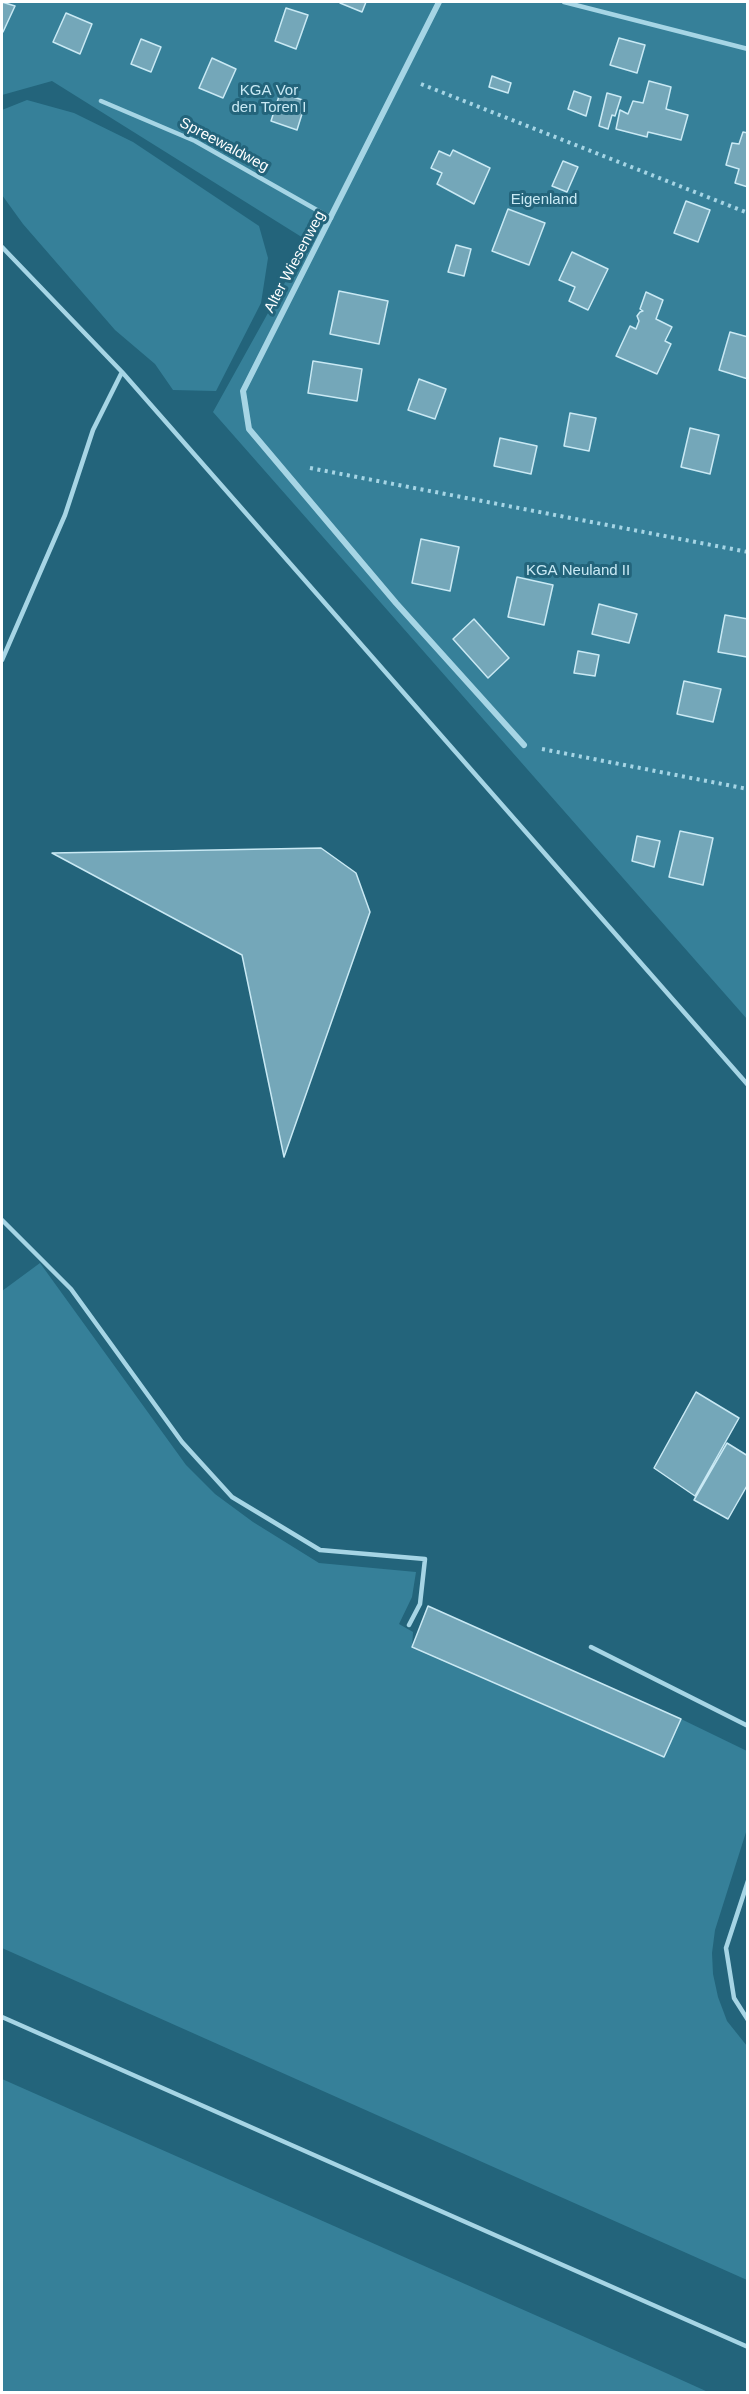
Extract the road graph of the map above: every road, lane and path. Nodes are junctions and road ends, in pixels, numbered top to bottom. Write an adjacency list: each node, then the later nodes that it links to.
1 (439, 2): 4 (street, Alter Wiesenweg)
2 (564, 2): 3 (lane)
3 (747, 49)
4 (401, 76): 6 (path); 7 (street, Alter Wiesenweg)
5 (102, 101): 7 (lane, Spreewaldweg)
6 (747, 213)
7 (331, 218): 10 (street, Alter Wiesenweg)
8 (2, 247): 9 (lane)
9 (122, 372): 12 (lane); 15 (lane)
10 (274, 459): 11 (path); 13 (street, Alter Wiesenweg)
11 (747, 552)
12 (2, 660)
13 (525, 745): 14 (path)
14 (747, 789)
15 (747, 1085)
16 (2, 1220): 17 (lane)
17 (409, 1625)
18 (591, 1647): 19 (lane)
19 (747, 1726)
20 (747, 1881): 22 (lane)
21 (2, 2017): 23 (lane)
22 (747, 2020)
23 (747, 2348)

